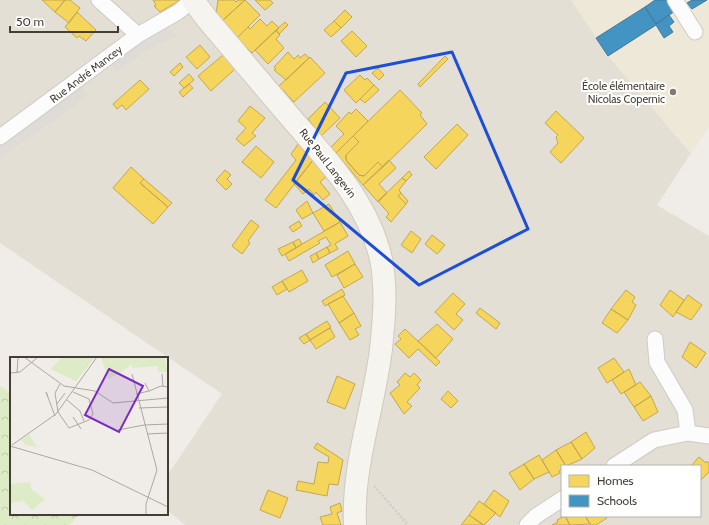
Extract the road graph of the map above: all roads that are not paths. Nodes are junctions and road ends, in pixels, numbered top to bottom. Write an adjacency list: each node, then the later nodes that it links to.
1 (99, 0): 5 (street)
2 (193, 0): 5 (street, Rue André Mancey); 12 (street, Rue Paul Langevin)
3 (675, 0): 4 (street)
4 (695, 32)
5 (138, 35): 6 (street, Rue André Mancey)
6 (0, 137)
7 (655, 339): 8 (street)
8 (688, 433): 9 (street); 10 (street)
9 (709, 436)
10 (616, 465)
11 (561, 500): 13 (street)
12 (355, 525)
13 (527, 525)

